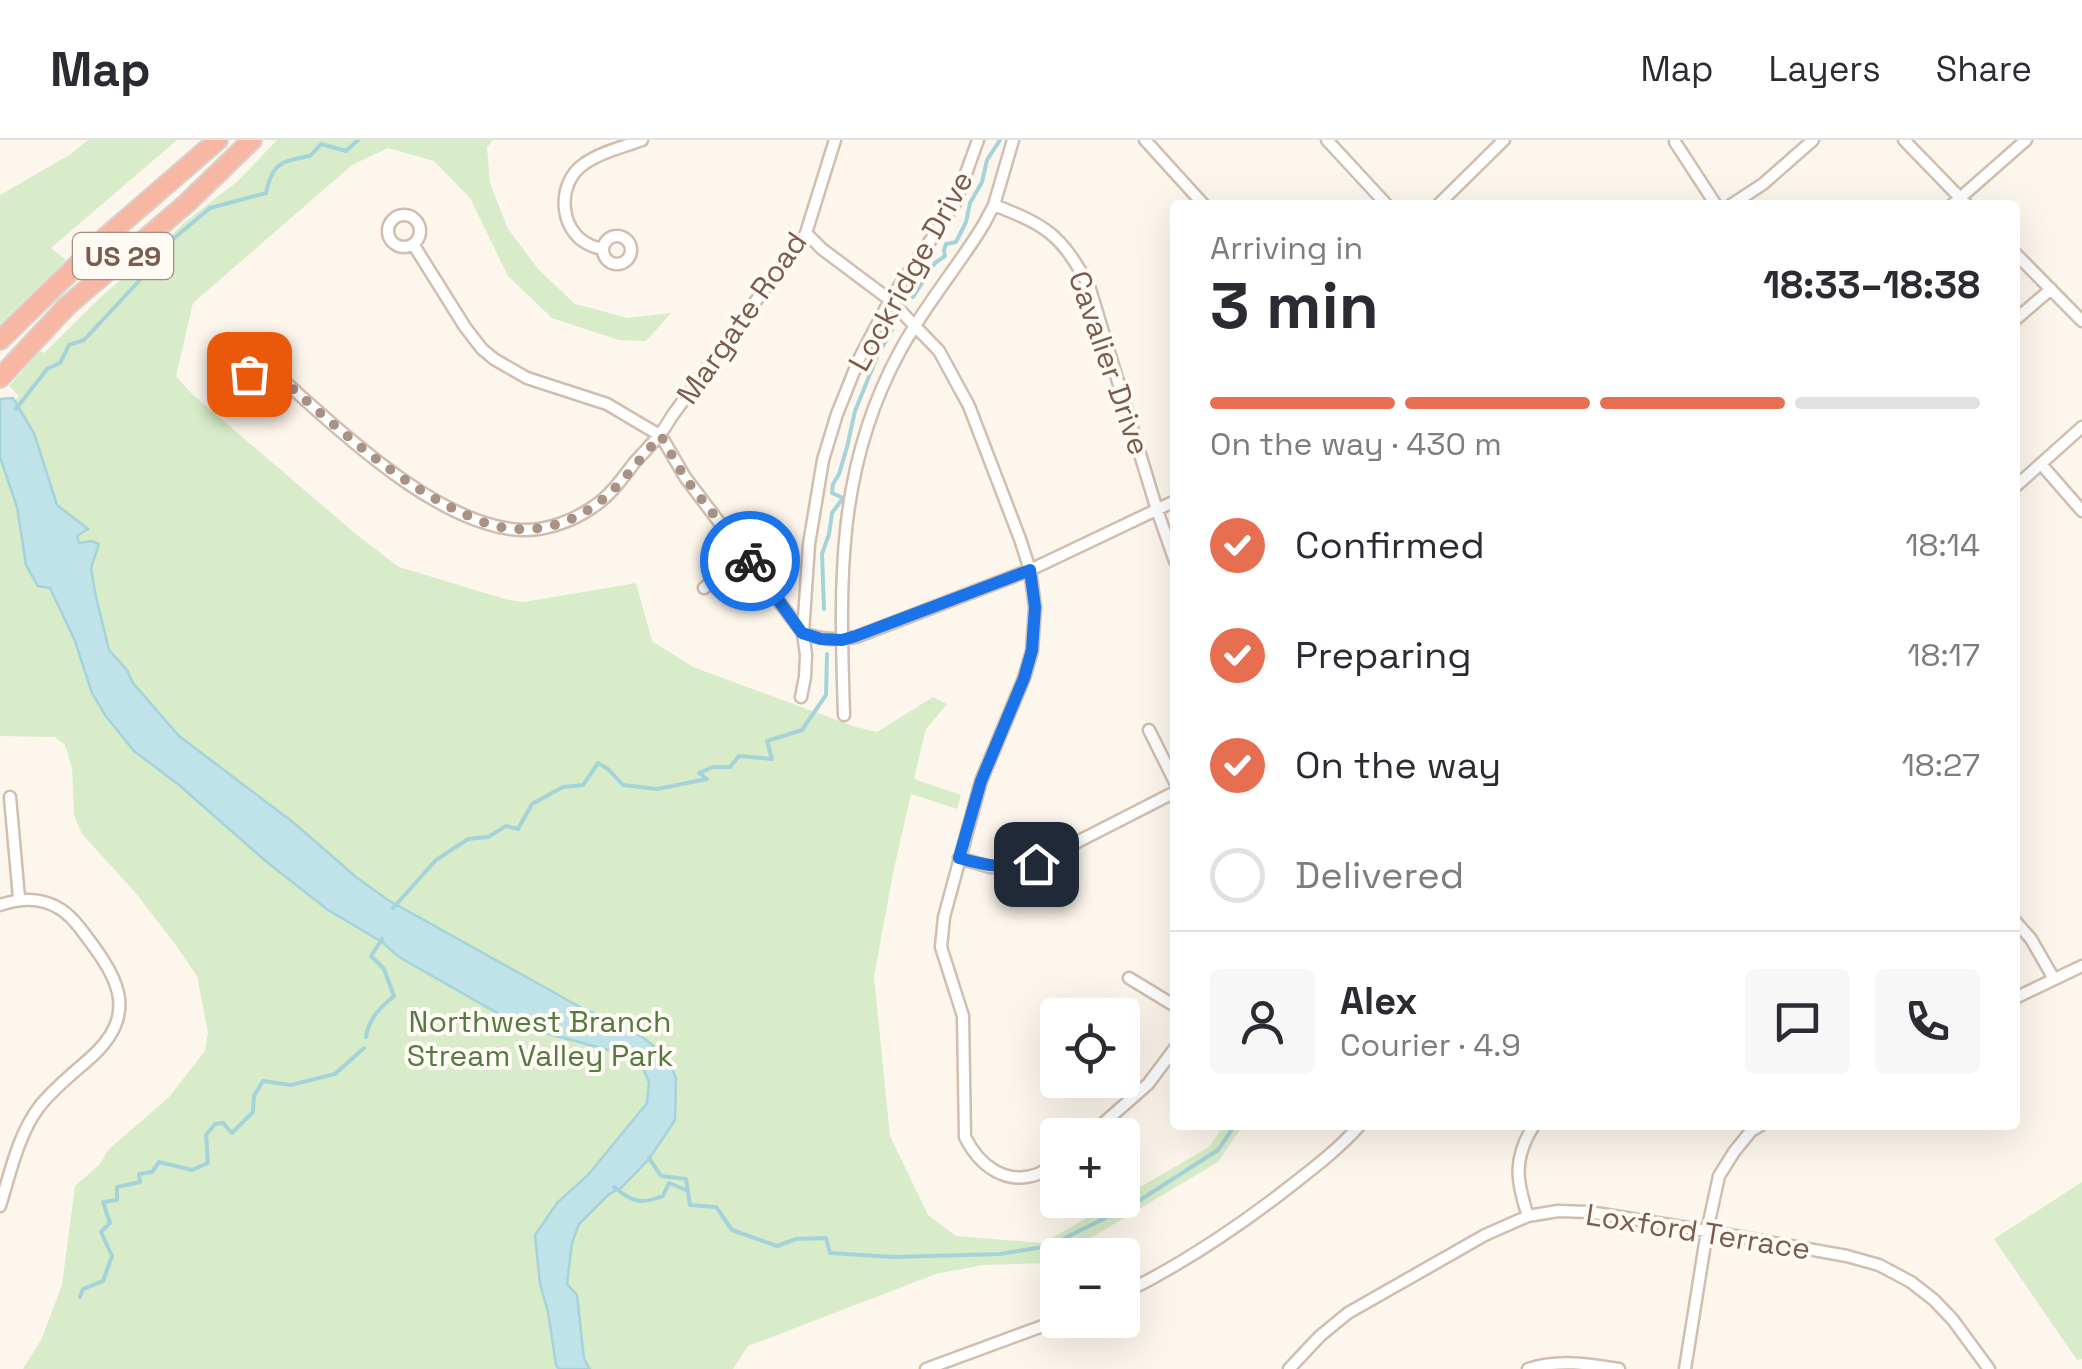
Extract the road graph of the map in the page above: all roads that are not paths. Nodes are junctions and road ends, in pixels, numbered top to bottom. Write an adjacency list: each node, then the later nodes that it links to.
1 (218, 140): 31 (highway, US 29)
2 (252, 140): 33 (highway, US 29)
3 (642, 140): 24 (street)
4 (835, 140): 22 (street, Margate Road)
5 (978, 140): 27 (street, Lockridge Drive)
6 (1013, 140): 21 (street, Lockridge Drive)
7 (1327, 140): 15 (street)
8 (1504, 140): 16 (street)
9 (1813, 140): 18 (street)
10 (1904, 140): 19 (street)
11 (2026, 140): 20 (street)
12 (1149, 142): 14 (street)
13 (1674, 142): 17 (street)
14 (1200, 200)
15 (1382, 200)
16 (1443, 200)
17 (1713, 200)
18 (1739, 200)
19 (1957, 200)
20 (1963, 200)
21 (994, 204): 30 (street, Lockridge Drive); 39 (street, Cavalier Drive)
22 (806, 233): 27 (street); 35 (street, Margate Road)
23 (413, 244): 35 (street)
24 (603, 249)
25 (2020, 258): 26 (street)
26 (2051, 289): 28 (street); 29 (street)
27 (890, 300): 30 (street); 45 (street, Lockridge Drive)
28 (2020, 316)
29 (2082, 320)
30 (916, 327): 43 (street); 46 (street, Lockridge Drive)
31 (0, 340)
32 (269, 368): 35 (street, Margate Road)
33 (0, 378)
34 (2082, 428): 36 (street)
35 (661, 436): 42 (street)
36 (2041, 464): 37 (street); 40 (street)
37 (2020, 483)
38 (1170, 504): 39 (street)
39 (1157, 510): 41 (street, Cavalier Drive); 43 (street)
40 (2082, 511)
41 (1170, 547)
42 (746, 555): 44 (street); 45 (street)
43 (1030, 570): 46 (street); 53 (street)
44 (704, 588)
45 (802, 633): 46 (street); 47 (street, Lockridge Drive)
46 (842, 640): 48 (street, Lockridge Drive)
47 (801, 697)
48 (844, 715)
49 (1148, 730): 50 (street)
50 (1170, 772)
51 (1170, 795): 53 (street)
52 (10, 797): 54 (street)
53 (959, 858): 67 (street)
54 (20, 898): 55 (street); 68 (street)
55 (0, 905)
56 (2020, 927): 59 (street)
57 (2082, 966): 59 (street)
58 (1129, 978): 61 (street)
59 (2054, 980): 60 (street)
60 (2020, 996)
61 (1170, 1003)
62 (1170, 1055): 63 (street)
63 (1109, 1118)
64 (1355, 1130): 71 (street)
65 (1531, 1130): 69 (street)
66 (1753, 1130): 70 (street)
67 (1040, 1173)
68 (0, 1206)
69 (1528, 1216): 70 (street, Loxford Terrace); 75 (street, Loxford Terrace)
70 (1707, 1231): 78 (street); 79 (street, Loxford Terrace)
71 (1140, 1285)
72 (1040, 1328): 73 (street)
73 (959, 1363): 74 (street)
74 (926, 1369)
75 (1289, 1369)
76 (1528, 1369): 77 (street)
77 (1620, 1369)
78 (1684, 1369)
79 (1989, 1369)

